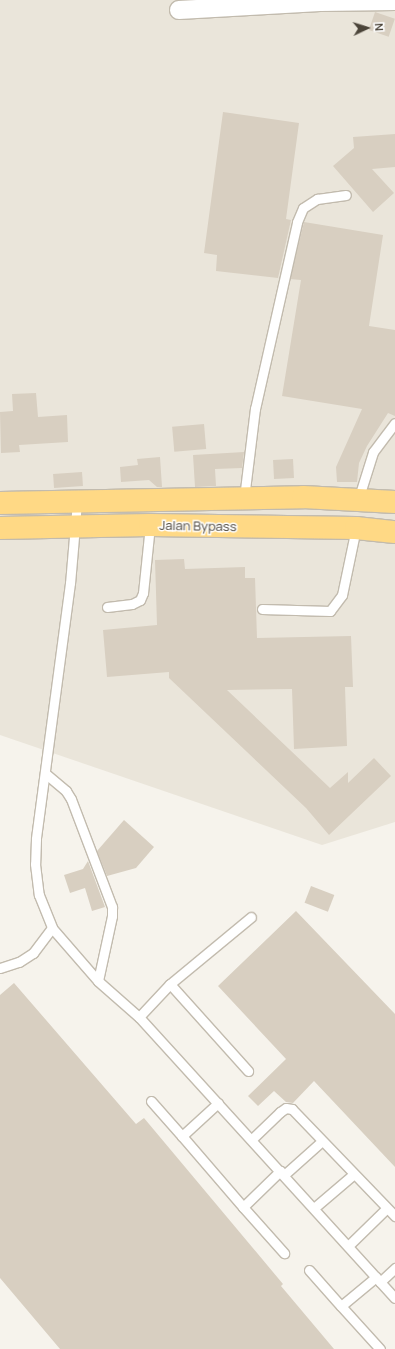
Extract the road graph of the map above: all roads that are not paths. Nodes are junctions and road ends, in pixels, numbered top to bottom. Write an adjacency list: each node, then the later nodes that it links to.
1 (395, 1): 2 (street)
2 (179, 10)
3 (346, 196): 5 (lane)
4 (395, 423): 6 (lane)
5 (244, 498): 6 (highway, Jalan Bypass); 8 (highway, Jalan Bypass)
6 (358, 500): 9 (highway, Jalan Bypass)
7 (0, 502): 8 (highway, Jalan Bypass)
8 (77, 502): 12 (lane)
9 (395, 502)
10 (150, 525): 12 (highway, Jalan Bypass); 13 (highway, Jalan Bypass); 15 (lane)
11 (0, 528): 12 (highway, Jalan Bypass)
12 (76, 528): 17 (lane)
13 (356, 528): 14 (highway, Jalan Bypass); 16 (lane)
14 (395, 532)
15 (106, 607)
16 (262, 609)
17 (46, 774): 19 (lane); 21 (lane)
18 (251, 917): 22 (lane)
19 (52, 928): 20 (lane); 21 (lane)
20 (0, 968)
21 (98, 981): 23 (lane)
22 (170, 984): 23 (lane); 24 (lane)
23 (139, 1017): 26 (lane)
24 (248, 1071)
25 (152, 1101): 27 (lane)
26 (218, 1103): 27 (lane); 28 (lane)
27 (182, 1136): 32 (lane)
28 (252, 1139): 29 (lane); 30 (lane)
29 (322, 1141): 30 (lane); 31 (lane)
30 (282, 1173): 32 (lane); 33 (lane)
31 (354, 1174): 33 (lane); 34 (lane)
32 (243, 1207): 37 (lane)
33 (314, 1208): 36 (lane)
34 (387, 1208): 35 (lane); 36 (lane)
35 (395, 1216)
36 (348, 1246): 40 (lane)
37 (284, 1254)
38 (395, 1268): 40 (lane)
39 (309, 1270): 42 (lane)
40 (378, 1279): 41 (lane); 42 (lane)
41 (395, 1298)
42 (342, 1306): 43 (lane)
43 (380, 1349)

